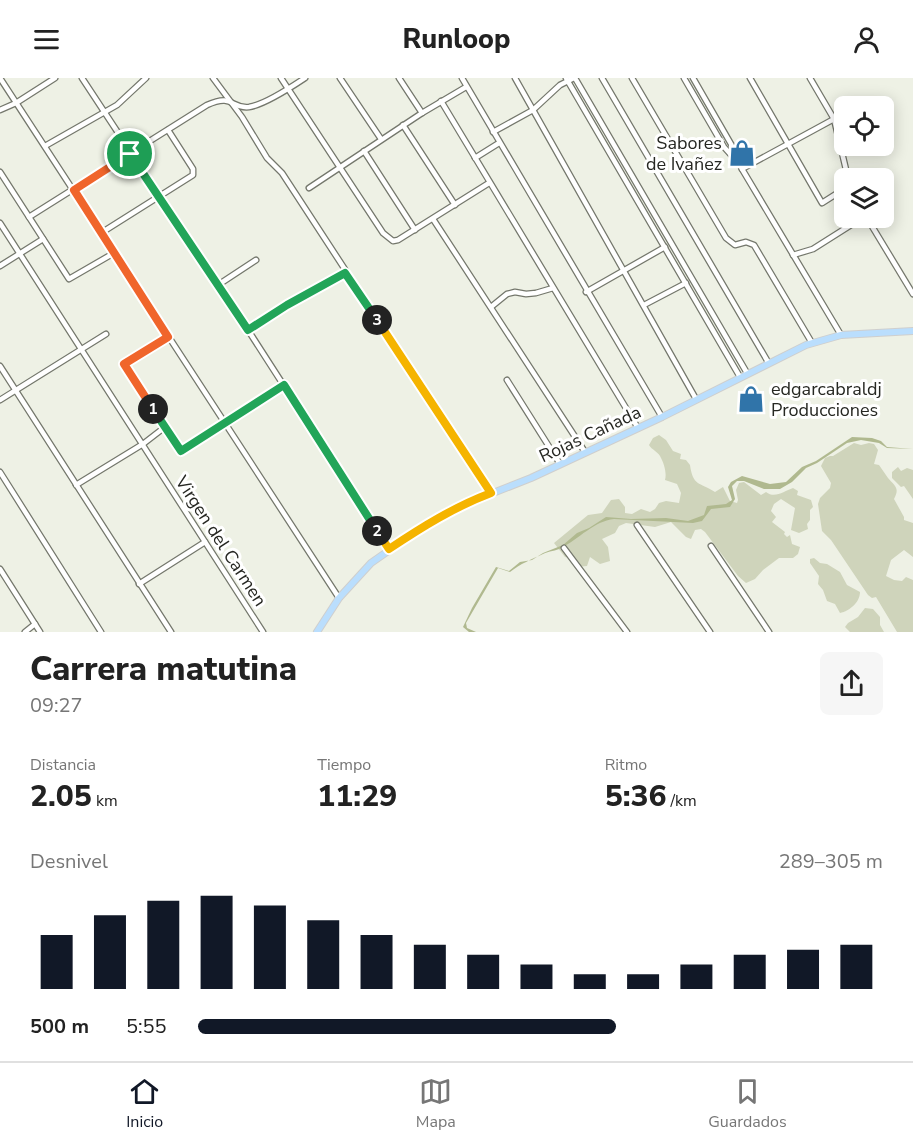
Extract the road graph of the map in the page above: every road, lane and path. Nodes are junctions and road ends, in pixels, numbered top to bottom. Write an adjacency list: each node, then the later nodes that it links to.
1 (0, 78): 25 (street)
2 (55, 78): 25 (street)
3 (82, 78): 29 (street)
4 (146, 78): 29 (street)
5 (213, 78): 23 (street)
6 (281, 78): 22 (street)
7 (305, 78): 22 (street)
8 (340, 78): 36 (street)
9 (399, 78): 30 (street)
10 (462, 78): 21 (street)
11 (515, 78): 28 (street)
12 (574, 78): 19 (street); 84 (street)
13 (602, 78): 82 (street)
14 (632, 78): 80 (street)
15 (684, 78): 20 (street)
16 (750, 78): 38 (street)
17 (810, 78): 32 (street)
18 (695, 79): 20 (street); 44 (street)
19 (567, 80): 28 (street); 60 (street)
20 (688, 84): 44 (street)
21 (466, 87): 24 (street); 35 (street)
22 (288, 89): 26 (street); 43 (street)
23 (227, 100): 26 (street); 31 (street); 34 (street)
24 (441, 102): 30 (street); 42 (street)
25 (16, 103): 27 (street); 39 (street)
26 (249, 107): 31 (street)
27 (0, 110)
28 (533, 110): 35 (street); 66 (street)
29 (103, 112): 39 (street); 41 (street)
30 (422, 113): 33 (street)
31 (242, 117): 67 (street)
32 (834, 119): 38 (street)
33 (403, 125): 36 (street); 51 (street)
34 (168, 130): 41 (street); 50 (street)
35 (493, 132): 37 (street)
36 (381, 139): 40 (street)
37 (499, 143): 42 (street); 71 (street)
38 (789, 144): 44 (street); 49 (street)
39 (45, 146): 48 (street)
40 (364, 151): 43 (street); 57 (street)
41 (130, 154): 48 (street); 50 (street)
42 (475, 159): 46 (street)
43 (340, 166): 47 (street); 57 (street)
44 (742, 169): 63 (street)
45 (0, 172): 52 (street)
46 (489, 183): 51 (street); 70 (street)
47 (309, 188)
48 (74, 190): 52 (street); 58 (street)
49 (834, 195)
50 (159, 198): 58 (street); 69 (street)
51 (455, 205): 53 (street)
52 (29, 217): 59 (street)
53 (433, 219): 57 (street); 74 (street)
54 (0, 223): 62 (street, Virgen del Carmen)
55 (846, 228): 63 (street)
56 (873, 228): 72 (street)
57 (415, 230)
58 (101, 233): 61 (street)
59 (43, 239): 61 (street); 62 (street)
60 (665, 247): 66 (street); 68 (street)
61 (114, 253): 79 (street)
62 (19, 254): 65 (street); 81 (street, Virgen del Carmen)
63 (793, 255): 78 (street)
64 (256, 260): 69 (street)
65 (0, 266)
66 (624, 270): 71 (street); 73 (street)
67 (345, 273): 75 (street); 99 (street)
68 (686, 283): 73 (street); 84 (street)
69 (218, 285): 75 (street)
70 (553, 288): 74 (street); 93 (street)
71 (586, 292): 90 (street)
72 (913, 294)
73 (644, 305): 88 (street)
74 (491, 308): 95 (street)
75 (248, 330): 86 (street)
76 (913, 331): 78 (main road, Rojas Cañada)
77 (106, 334): 81 (street)
78 (841, 335): 80 (main road, Rojas Cañada)
79 (168, 337): 91 (street); 92 (street)
80 (812, 343): 82 (main road, Rojas Cañada)
81 (81, 349): 87 (street); 94 (street, Virgen del Carmen)
82 (768, 362): 84 (main road, Rojas Cañada)
83 (0, 366): 87 (street)
84 (743, 375): 88 (main road, Rojas Cañada)
85 (507, 380): 96 (street)
86 (284, 385): 91 (street); 104 (street)
87 (16, 390): 89 (street); 98 (street)
88 (696, 399): 90 (main road, Rojas Cañada)
89 (0, 400)
90 (662, 417): 93 (main road, Rojas Cañada)
91 (225, 423): 92 (street); 107 (street)
92 (165, 427): 94 (street)
93 (638, 428): 95 (main road, Rojas Cañada)
94 (143, 444): 98 (street); 101 (street, Virgen del Carmen)
95 (585, 452): 96 (main road, Rojas Cañada)
96 (560, 464): 99 (main road, Rojas Cañada)
97 (0, 472): 111 (street)
98 (76, 484): 106 (street)
99 (491, 493): 104 (main road, Rojas Cañada)
100 (637, 525): 116 (street)
101 (205, 542): 106 (street); 113 (street, Virgen del Carmen)
102 (711, 546): 117 (street)
103 (564, 548): 115 (street)
104 (389, 549): 107 (main road, Rojas Cañada)
105 (0, 569): 108 (street)
106 (139, 584): 112 (street)
107 (339, 598): 114 (main road, Rojas Cañada)
108 (35, 624): 109 (street); 110 (street)
109 (26, 632)
110 (40, 632)
111 (101, 632)
112 (171, 632)
113 (263, 632)
114 (317, 632)
115 (627, 632)
116 (710, 632)
117 (769, 632)

